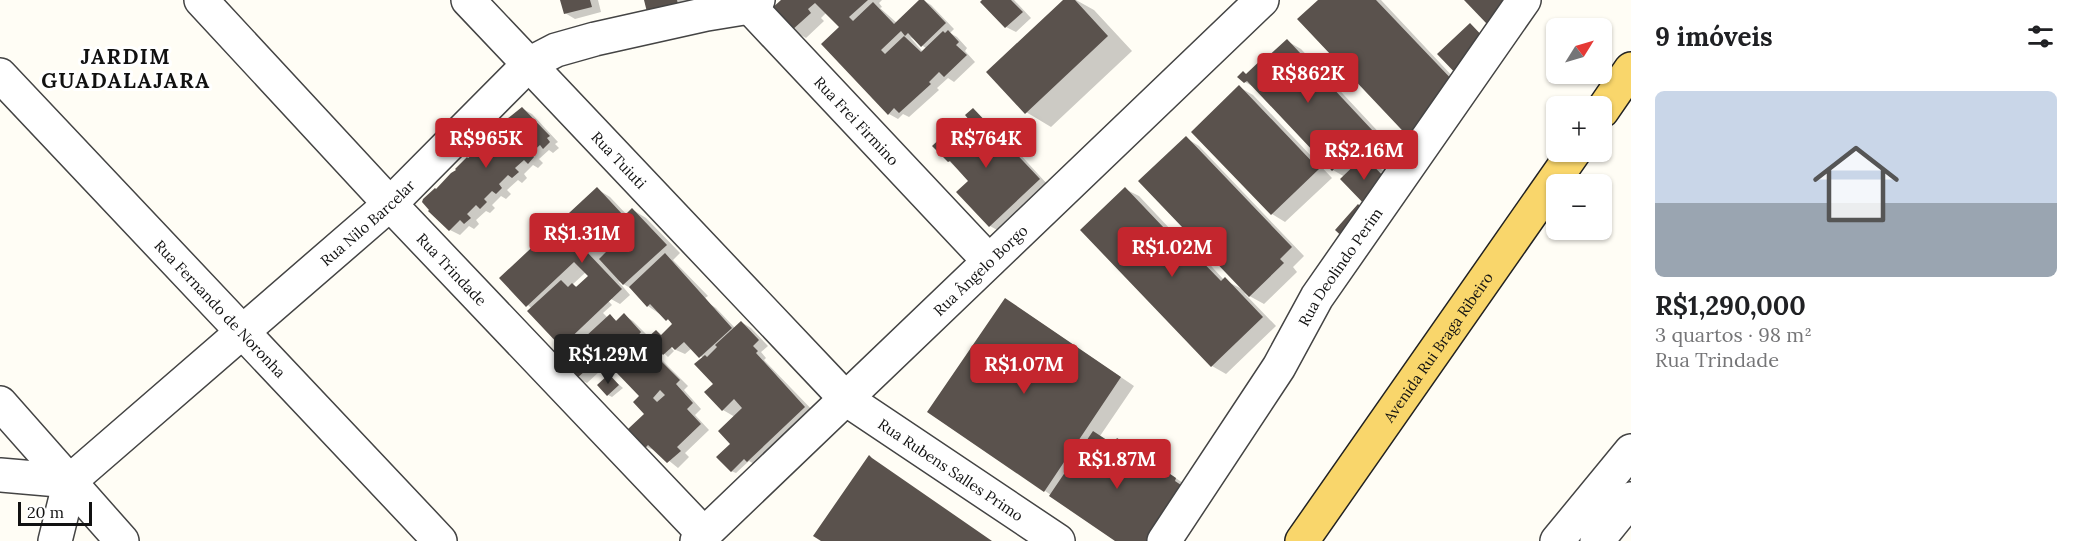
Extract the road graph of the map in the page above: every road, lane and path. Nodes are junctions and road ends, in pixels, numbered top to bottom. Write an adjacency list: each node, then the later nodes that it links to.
1 (201, 0): 11 (street, Rua Trindade)
2 (468, 0): 6 (street, Rua Tuiuti)
3 (1262, 0): 12 (street, Rua Ângelo Borgo)
4 (1524, 0): 25 (street, Rua Deolindo Perim)
5 (754, 4): 6 (street, Rua Nilo Barcelar); 12 (street, Rua Frei Firmino)
6 (529, 64): 11 (street, Rua Nilo Barcelar); 14 (street, Rua Tuiuti)
7 (1631, 69): 9 (main road)
8 (0, 75): 13 (street, Rua Fernando de Noronha)
9 (1612, 97)
10 (1567, 162): 26 (main road, Avenida Rui Braga Ribeiro)
11 (390, 204): 13 (street, Rua Nilo Barcelar); 20 (street, Rua Trindade)
12 (989, 261): 14 (street, Rua Ângelo Borgo)
13 (244, 331): 18 (street, Rua Nilo Barcelar); 23 (street, Rua Fernando de Noronha)
14 (846, 399): 20 (street, Rua Ângelo Borgo); 24 (street, Rua Rubens Salles Primo)
15 (0, 403): 18 (street)
16 (1631, 451): 27 (street)
17 (0, 475): 18 (street)
18 (70, 481): 21 (street); 22 (street)
19 (1631, 500): 28 (street)
20 (701, 538)
21 (55, 541)
22 (122, 541)
23 (440, 541)
24 (1058, 541)
25 (1164, 541)
26 (1302, 541)
27 (1557, 541)
28 (1597, 541)

